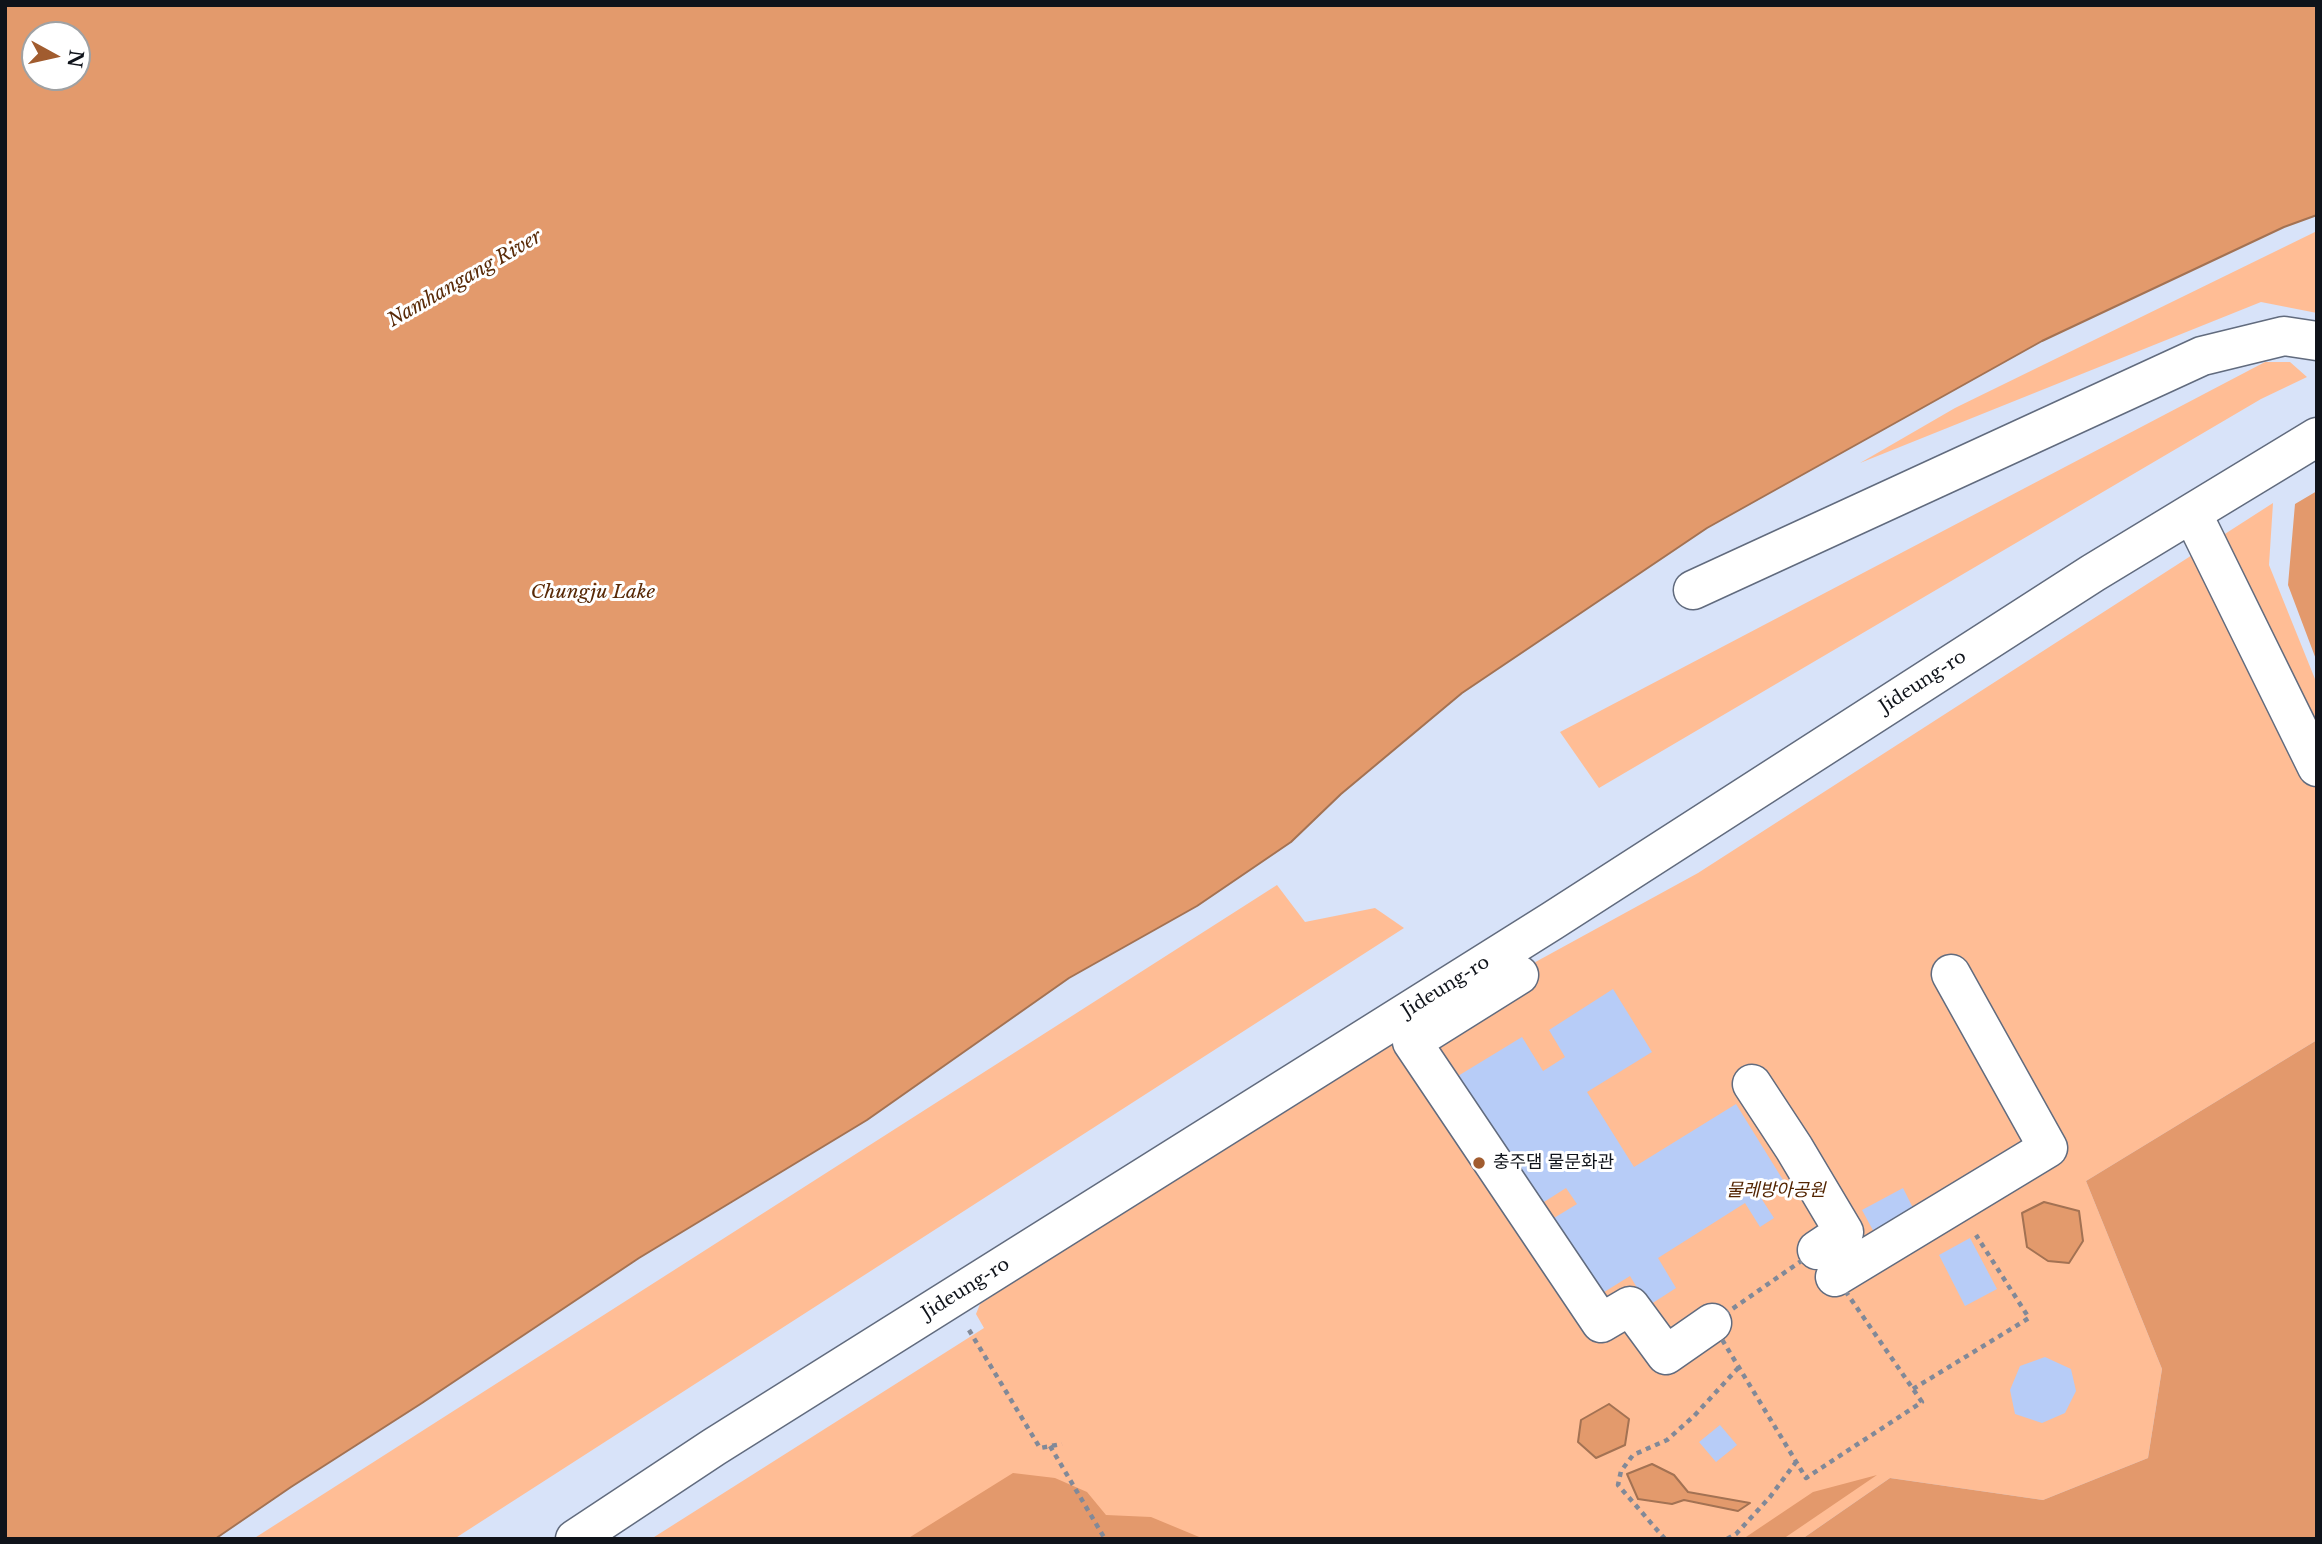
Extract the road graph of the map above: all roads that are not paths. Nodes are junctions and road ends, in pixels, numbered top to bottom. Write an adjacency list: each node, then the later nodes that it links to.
1 (2317, 341): 4 (street)
2 (2317, 437): 3 (street, Jideung-ro)
3 (2192, 513): 5 (street); 10 (street, Jideung-ro)
4 (1693, 590)
5 (2317, 766)
6 (1951, 974): 8 (street)
7 (1519, 975): 9 (street)
8 (1752, 1084)
9 (1712, 1323)
10 (575, 1539)

